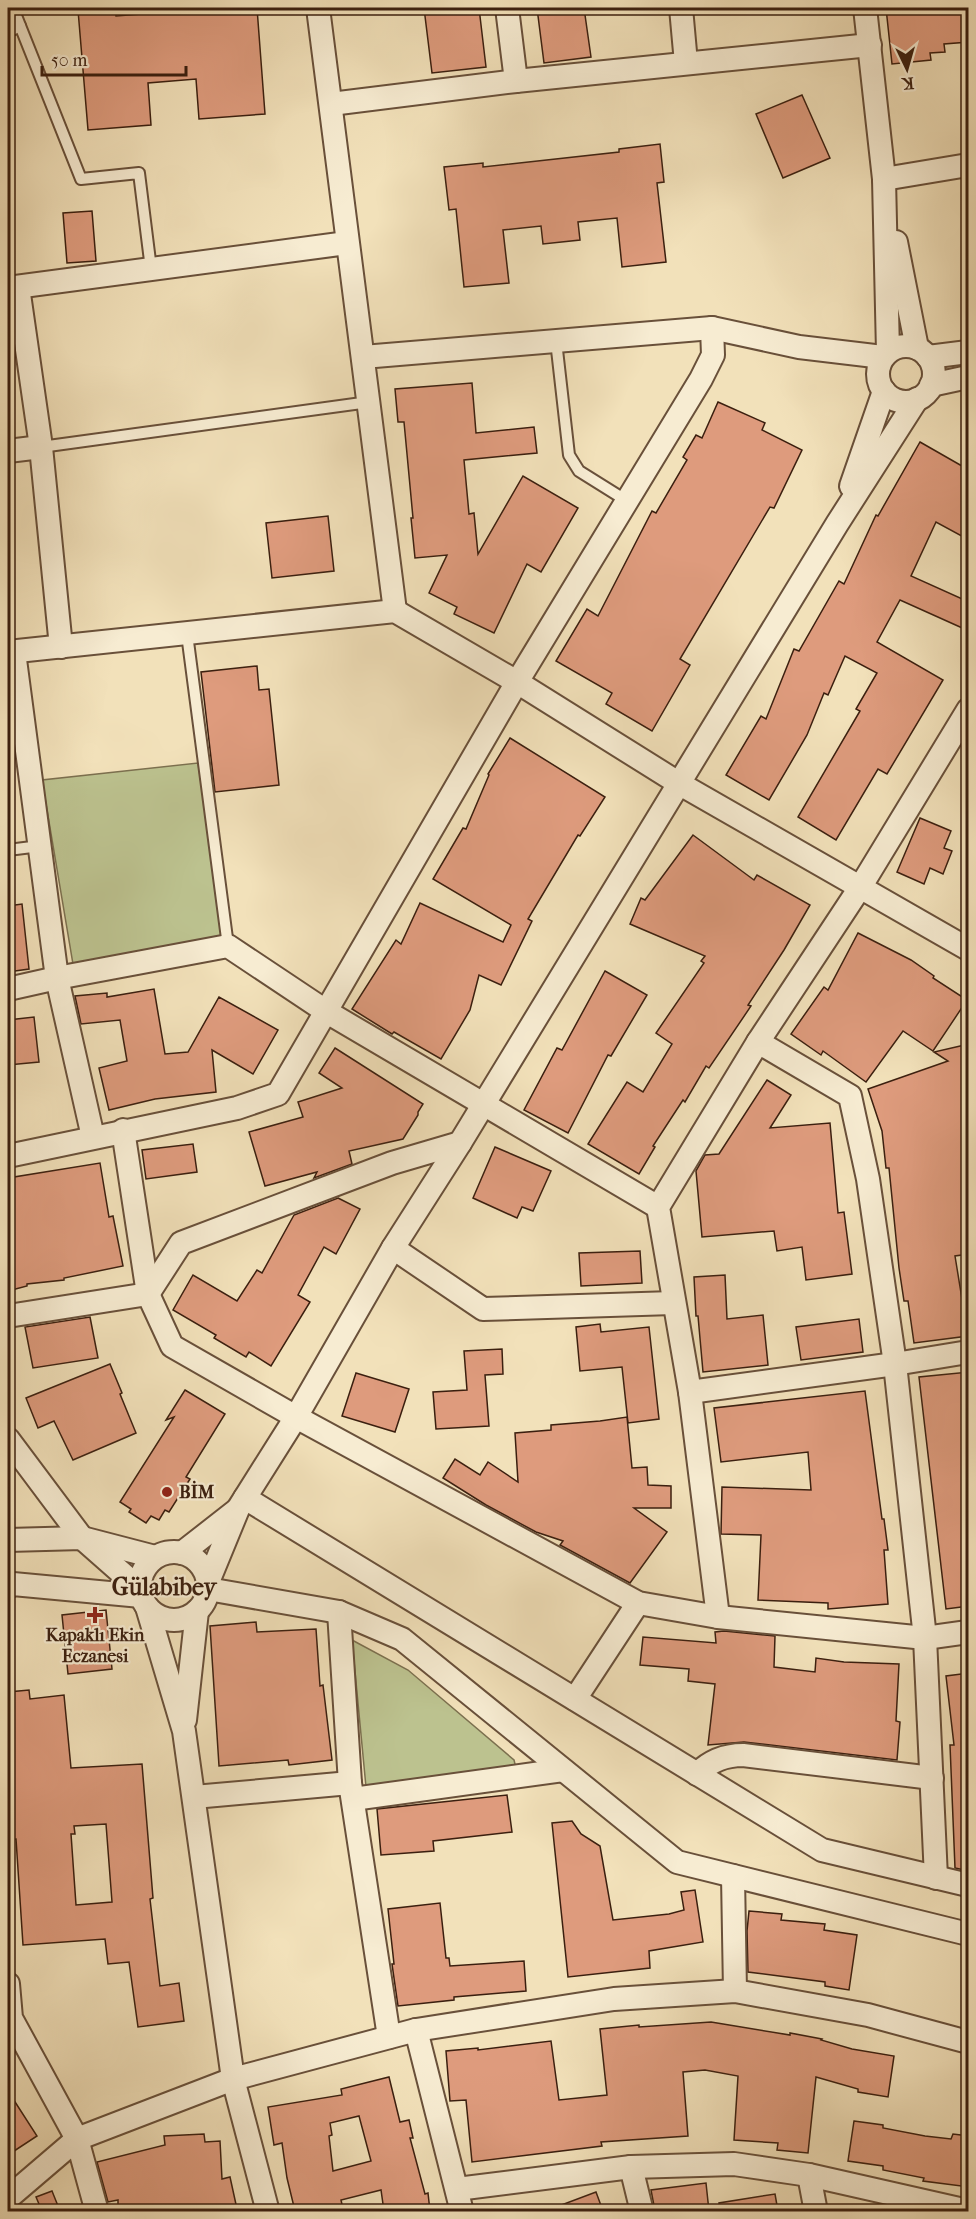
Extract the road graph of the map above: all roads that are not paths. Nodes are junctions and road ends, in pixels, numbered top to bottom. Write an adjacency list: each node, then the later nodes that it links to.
1 (13, 8): 6 (lane)
2 (318, 8): 11 (street)
3 (507, 8): 10 (street)
4 (681, 8): 9 (street)
5 (865, 8): 8 (street)
6 (20, 26): 7 (lane); 15 (lane)
7 (8, 32)
8 (870, 45): 9 (street); 13 (street)
9 (686, 63): 10 (street)
10 (516, 81): 11 (street)
11 (331, 104): 14 (street)
12 (969, 165): 13 (street)
13 (884, 179): 20 (street); 22 (street)
14 (346, 243): 15 (street); 21 (street)
15 (151, 269): 16 (street)
16 (13, 287): 26 (street)
17 (712, 328): 18 (street); 22 (street); 28 (street)
18 (556, 341): 21 (street); 28 (lane)
19 (969, 351): 20 (street)
20 (923, 352): 22 (street); 24 (street)
21 (363, 357): 25 (street)
22 (883, 370): 24 (street); 29 (street)
23 (969, 377): 24 (street)
24 (924, 392): 29 (street)
25 (369, 402): 26 (lane); 30 (street)
26 (41, 447): 27 (street); 32 (street)
27 (8, 451)
28 (627, 501): 34 (street)
29 (837, 524): 36 (street)
30 (395, 611): 31 (street); 34 (street)
31 (188, 634): 32 (street); 40 (lane)
32 (61, 647): 33 (street)
33 (11, 652): 37 (street)
34 (517, 682): 36 (street); 44 (street)
35 (969, 710): 39 (street)
36 (680, 784): 39 (street); 46 (street)
37 (40, 846): 38 (lane); 42 (street)
38 (8, 850)
39 (861, 886): 41 (street); 45 (street)
40 (228, 946): 42 (street); 44 (street)
41 (969, 949)
42 (57, 978): 43 (street); 48 (street)
43 (8, 989)
44 (327, 1012): 46 (street); 47 (street)
45 (758, 1042): 51 (street); 57 (street)
46 (483, 1104): 49 (street); 51 (street)
47 (123, 1130): 48 (street); 53 (street)
48 (93, 1137): 50 (street)
49 (460, 1143): 52 (street); 53 (street)
50 (8, 1156)
51 (658, 1208): 54 (street)
52 (393, 1248): 54 (street); 59 (street)
53 (148, 1294): 55 (street); 59 (street)
54 (673, 1303): 58 (street)
55 (8, 1316)
56 (969, 1352): 57 (street)
57 (895, 1364): 58 (street); 74 (street)
58 (690, 1392): 72 (street)
59 (296, 1417): 61 (street); 69 (street)
60 (8, 1439): 62 (street)
61 (242, 1503): 64 (street); 66 (street); 75 (street)
62 (82, 1538): 63 (street); 65 (street); 68 (street)
63 (8, 1540)
64 (182, 1552): 65 (street); 66 (street)
65 (155, 1557): 68 (street)
66 (208, 1585): 70 (street); 71 (street)
67 (8, 1587): 68 (street)
68 (143, 1597): 70 (street); 76 (street)
69 (638, 1603): 72 (street); 75 (street)
70 (197, 1611): 76 (street)
71 (339, 1612): 77 (street); 80 (street)
72 (718, 1617): 74 (street)
73 (969, 1632): 74 (street)
74 (926, 1638): 79 (street)
75 (574, 1699): 78 (street)
76 (184, 1731): 81 (street)
77 (562, 1770): 80 (street); 82 (street)
78 (697, 1774): 79 (street); 83 (street)
79 (932, 1778): 83 (street)
80 (352, 1791): 81 (street); 90 (street)
81 (194, 1797): 92 (street)
82 (733, 1876): 85 (street); 87 (street)
83 (936, 1878): 84 (street)
84 (969, 1885)
85 (969, 1934)
86 (8, 1984): 88 (street)
87 (735, 1991): 89 (street); 91 (street)
88 (9, 2018): 93 (street)
89 (416, 2030): 90 (street); 96 (street)
90 (389, 2037): 92 (street)
91 (969, 2042)
92 (233, 2079): 93 (street); 99 (street)
93 (77, 2139): 97 (street); 98 (street)
94 (631, 2167): 95 (street); 96 (street); 101 (street)
95 (809, 2175): 102 (street); 103 (street)
96 (457, 2189): 100 (street)
97 (8, 2199)
98 (97, 2211)
99 (268, 2211)
100 (462, 2211)
101 (642, 2211)
102 (816, 2211)
103 (969, 2211)

